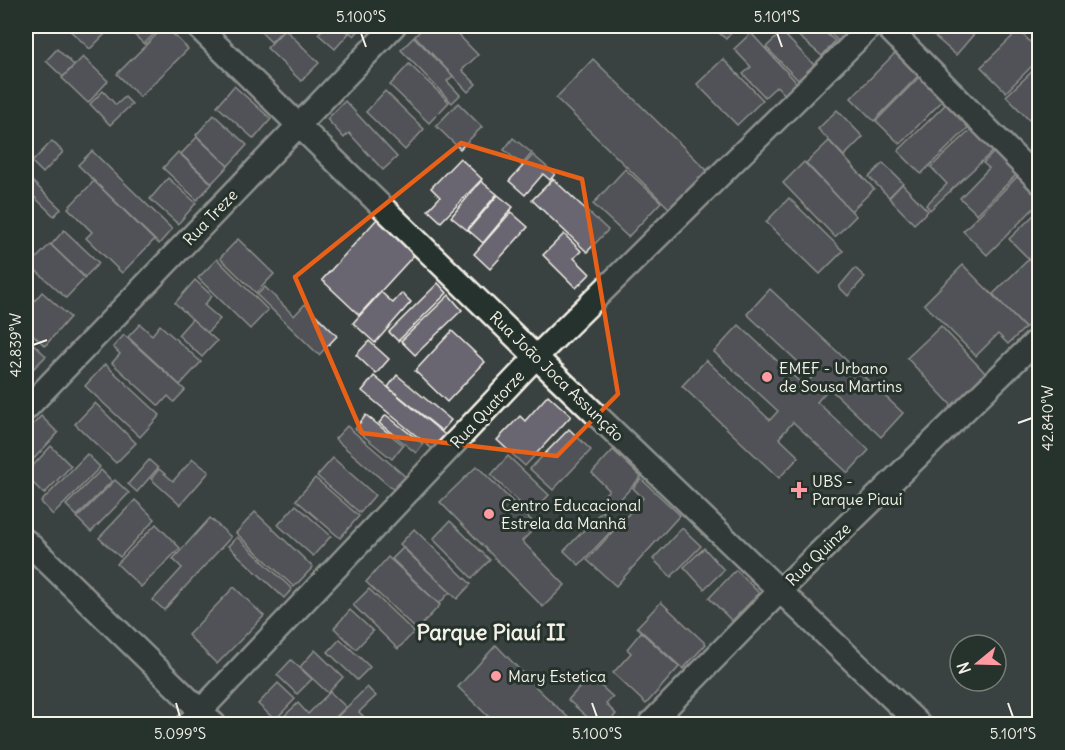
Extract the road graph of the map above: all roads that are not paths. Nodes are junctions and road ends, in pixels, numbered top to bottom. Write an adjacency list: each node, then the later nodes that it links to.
1 (197, 26): 5 (street, Rua João Joca Assunção)
2 (394, 26): 5 (street, Rua Treze)
3 (871, 26): 8 (street, Rua Quatorze)
4 (886, 26): 6 (street)
5 (299, 125): 8 (street, Rua João Joca Assunção); 9 (street, Rua Treze)
6 (1040, 182)
7 (1040, 337): 11 (street, Rua Quinze)
8 (536, 357): 11 (street, Rua João Joca Assunção); 12 (street, Rua Quatorze)
9 (26, 409)
10 (26, 541): 12 (street)
11 (781, 590): 13 (street, Rua Quinze); 14 (street, Rua João Joca Assunção)
12 (201, 720)
13 (650, 724)
14 (919, 724)

